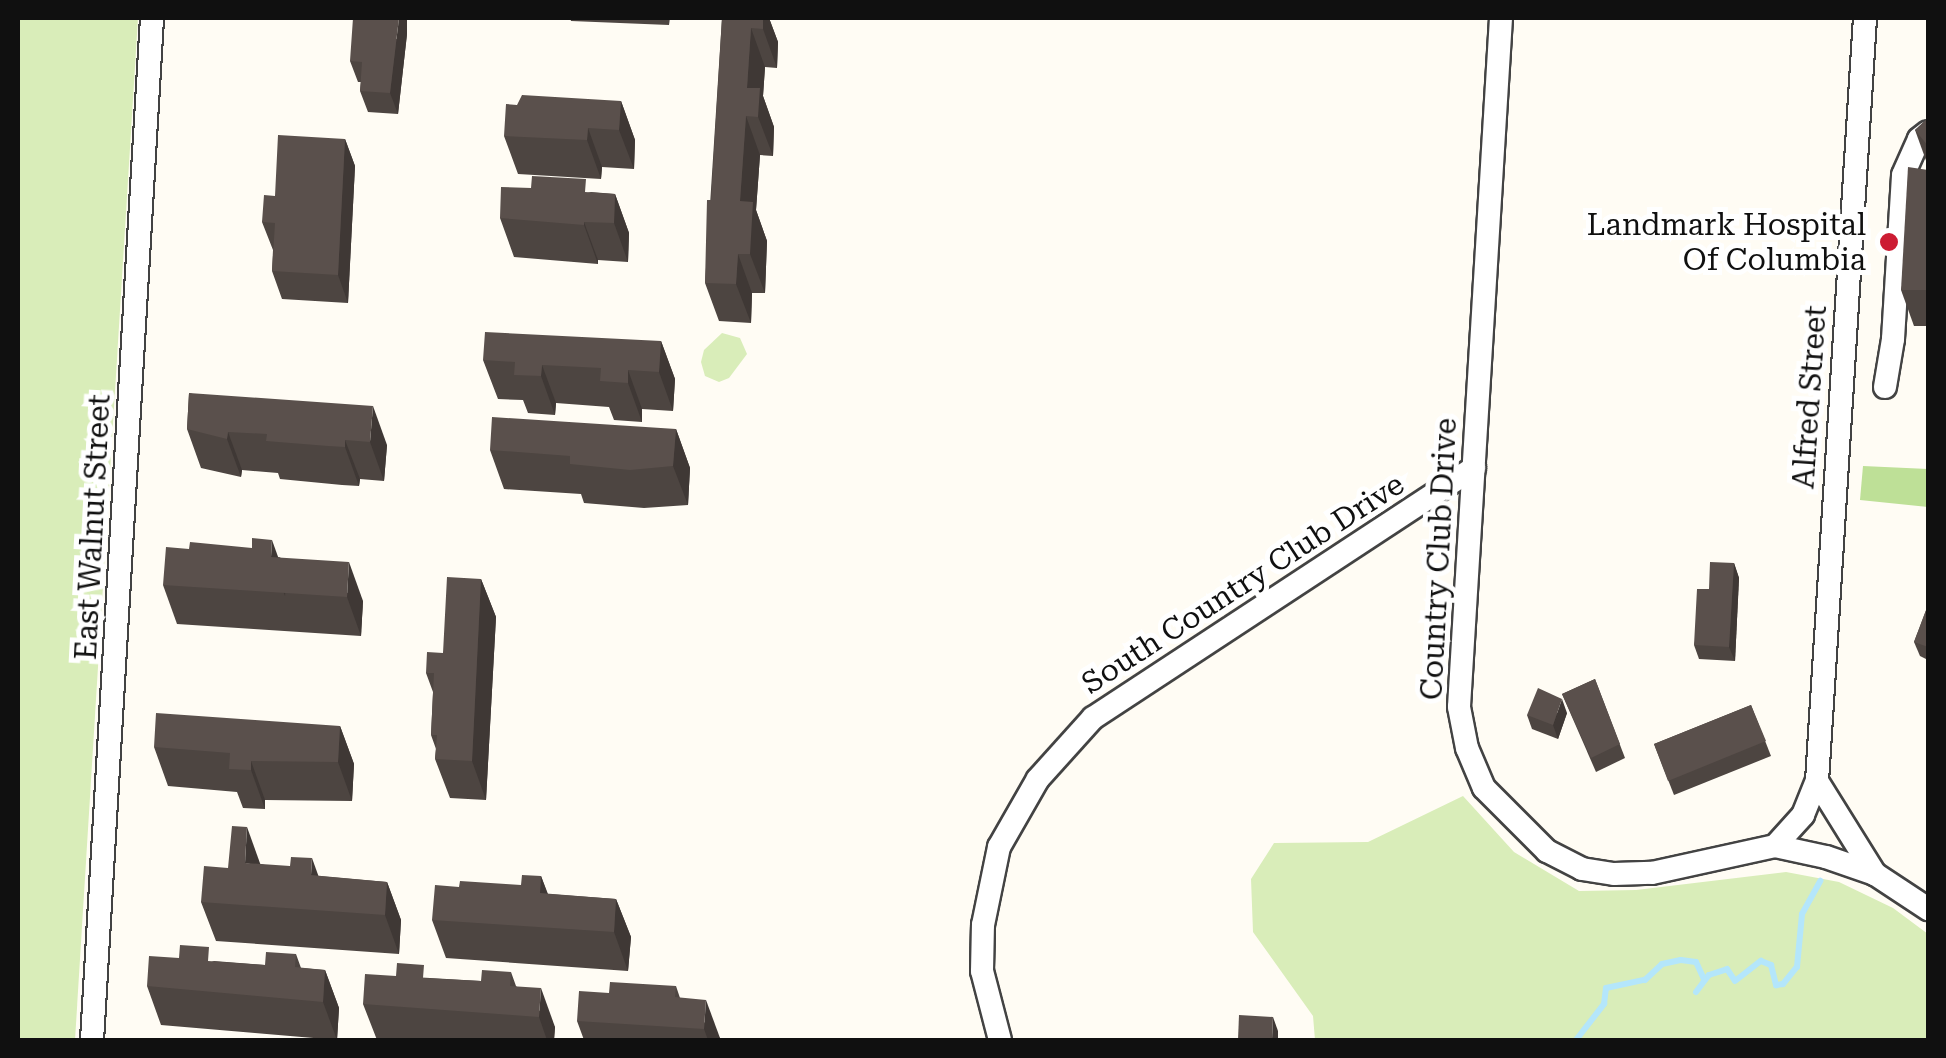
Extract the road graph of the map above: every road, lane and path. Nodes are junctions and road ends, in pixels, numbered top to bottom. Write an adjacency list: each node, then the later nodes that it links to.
1 (152, 18): 11 (street, East Walnut Street)
2 (1502, 18): 6 (street, Country Club Drive)
3 (1865, 18): 7 (street, Alfred Street)
4 (1928, 132): 5 (street)
5 (1885, 388)
6 (1474, 468): 8 (street, Country Club Drive); 12 (street, South Country Club Drive)
7 (1816, 781): 8 (street, Alfred Street); 9 (street)
8 (1775, 846): 9 (street, Country Club Drive)
9 (1875, 874): 10 (street, Country Club Drive)
10 (1928, 909)
11 (92, 1040)
12 (1000, 1040)

